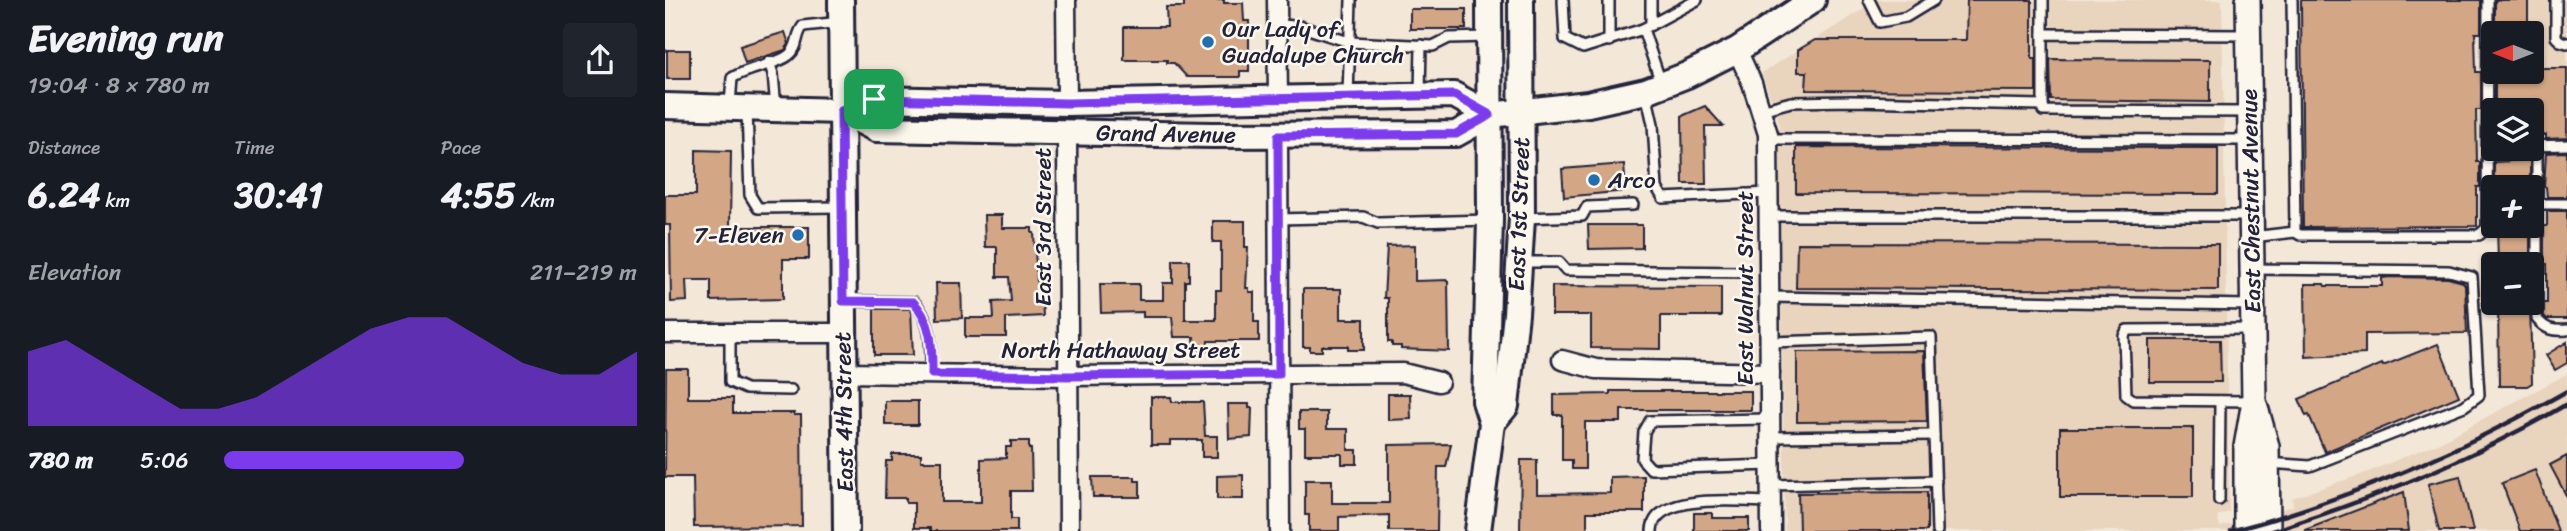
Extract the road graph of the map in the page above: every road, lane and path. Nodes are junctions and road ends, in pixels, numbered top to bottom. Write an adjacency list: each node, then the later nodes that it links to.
1 (1066, 0): 35 (street)
2 (1277, 0): 19 (street)
3 (1351, 0): 25 (lane)
4 (1489, 0): 23 (main road, East 1st Street)
5 (1521, 0): 43 (main road, East 1st Street)
6 (1563, 0): 24 (lane)
7 (1609, 0): 24 (lane)
8 (1651, 0): 20 (lane)
9 (1697, 0): 20 (lane)
10 (1813, 0): 28 (main road, Grand Avenue)
11 (1869, 0): 12 (lane)
12 (1934, 0)
13 (2043, 0): 21 (lane)
14 (2248, 0): 22 (street, East Chestnut Avenue)
15 (2292, 0): 62 (lane)
16 (2488, 0): 33 (lane)
17 (2556, 0): 26 (lane)
18 (841, 11): 29 (lane); 41 (main road, East 4th Street)
19 (1277, 25): 25 (lane); 34 (street)
20 (1647, 27): 24 (lane); 30 (lane)
21 (2043, 34): 22 (lane); 36 (lane)
22 (2248, 35): 42 (street, East Chestnut Avenue)
23 (1489, 37): 27 (lane); 44 (main road, East 1st Street)
24 (1609, 41)
25 (1349, 42): 27 (lane); 32 (lane)
26 (2567, 43)
27 (1421, 45): 31 (lane)
28 (1737, 50): 30 (main road, Grand Avenue); 40 (street, East Walnut Street)
29 (769, 62): 38 (lane); 39 (lane)
30 (1654, 88): 43 (main road, Grand Avenue); 52 (lane)
31 (1420, 96): 32 (main road, Grand Avenue); 44 (main road, Grand Avenue)
32 (1348, 98): 34 (main road, Grand Avenue)
33 (2490, 98)
34 (1278, 100): 35 (main road, Grand Avenue)
35 (1067, 103): 41 (main road, Grand Avenue)
36 (2043, 104): 40 (lane); 42 (lane)
37 (665, 106): 38 (main road, Grand Avenue)
38 (739, 107): 39 (main road, Grand Avenue); 56 (lane)
39 (776, 108): 41 (main road, Grand Avenue)
40 (1761, 110): 47 (street, East Walnut Street)
41 (841, 111): 45 (main road, Grand Avenue); 56 (main road, East 4th Street)
42 (2249, 112): 48 (street, East Chestnut Avenue)
43 (1522, 113): 44 (main road, Grand Avenue); 58 (main road, East 1st Street)
44 (1490, 115): 46 (main road, Grand Avenue); 60 (main road, East 1st Street)
45 (1067, 132): 46 (main road, Grand Avenue); 81 (street, East 3rd Street)
46 (1278, 136): 59 (street)
47 (1768, 139): 48 (lane); 52 (street, East Walnut Street)
48 (2250, 140): 61 (street, East Chestnut Avenue)
49 (2567, 145): 50 (lane)
50 (2544, 146)
51 (2490, 161): 62 (lane)
52 (1770, 193): 57 (street, East Walnut Street)
53 (2544, 204): 54 (lane)
54 (2567, 204)
55 (1633, 205): 58 (lane)
56 (842, 207): 68 (main road, East 4th Street)
57 (1770, 216): 61 (lane); 67 (street, East Walnut Street)
58 (1522, 218): 64 (main road, East 1st Street)
59 (1278, 219): 60 (lane); 80 (street)
60 (1490, 220): 86 (main road, East 1st Street)
61 (2251, 227): 62 (lane); 65 (street, East Chestnut Avenue)
62 (2295, 232)
63 (2537, 238): 71 (lane)
64 (1519, 262): 66 (lane); 86 (main road, East 1st Street)
65 (2252, 269): 69 (street, East Chestnut Avenue); 89 (lane)
66 (1744, 272)
67 (1770, 297): 69 (lane); 75 (street, East Walnut Street)
68 (843, 301): 74 (main road, East 4th Street); 79 (lane)
69 (2253, 305): 70 (street, East Chestnut Avenue)
70 (2253, 328): 84 (lane); 85 (street, East Chestnut Avenue)
71 (2567, 330)
72 (665, 333): 73 (street)
73 (730, 333): 74 (street); 83 (lane)
74 (843, 333): 77 (main road, East 4th Street)
75 (1770, 342): 78 (street, East Walnut Street); 88 (lane)
76 (1562, 360): 78 (street)
77 (843, 373): 79 (street, North Hathaway Street); 94 (main road, East 4th Street)
78 (1770, 373): 87 (street, East Walnut Street)
79 (932, 374): 81 (street, North Hathaway Street)
80 (1279, 374): 81 (street, North Hathaway Street); 82 (street, North Hathaway Street); 96 (street)
81 (1068, 376): 95 (street, East 3rd Street)
82 (1439, 382)
83 (791, 390)
84 (2220, 401): 85 (lane); 93 (lane)
85 (2254, 401): 89 (street, East Chestnut Avenue); 101 (street, East Chestnut Avenue)
86 (1492, 423): 97 (main road, East 1st Street)
87 (1770, 428): 88 (lane); 90 (street, East Walnut Street); 90 (lane)
88 (1934, 435): 91 (lane)
89 (2267, 463): 102 (street, East Chestnut Avenue)
90 (1770, 465): 92 (street, East Walnut Street)
91 (1936, 481): 92 (lane); 100 (lane)
92 (1770, 493): 98 (lane); 99 (street, East Walnut Street)
93 (2219, 500)
94 (846, 531)
95 (1069, 531)
96 (1280, 531)
97 (1478, 531)
98 (1652, 531)
99 (1771, 531)
100 (1937, 531)
101 (2246, 531)
102 (2268, 531)

